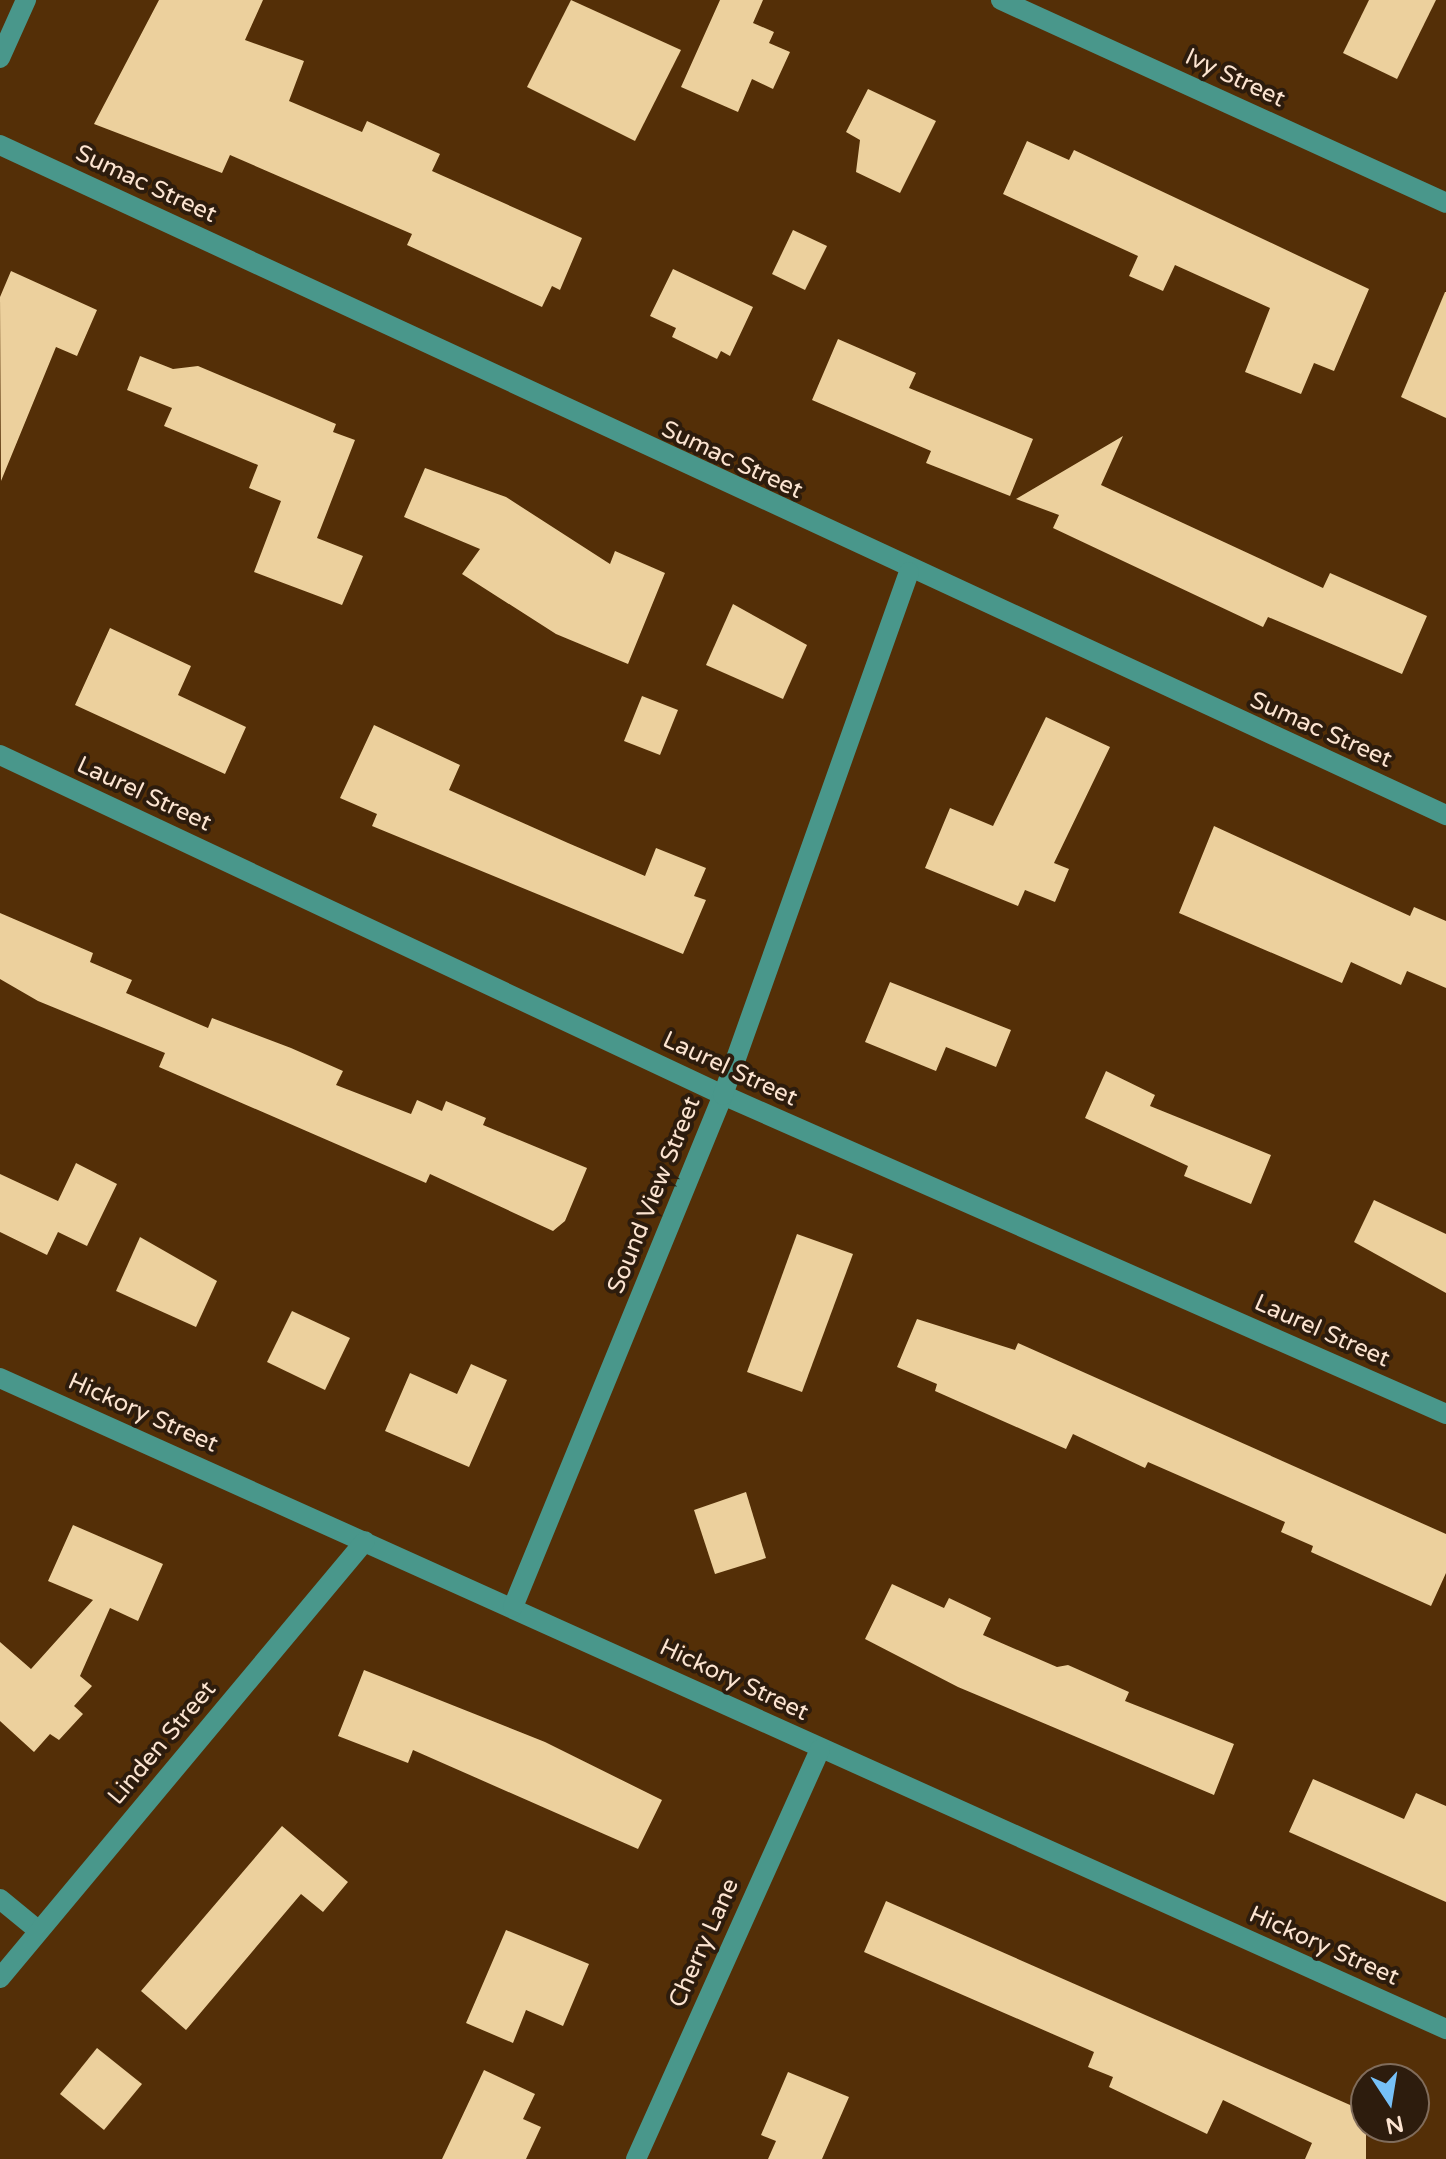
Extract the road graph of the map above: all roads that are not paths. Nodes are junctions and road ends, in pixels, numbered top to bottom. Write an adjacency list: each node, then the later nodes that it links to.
1 (26, 0): 3 (street)
2 (1001, 0): 5 (street, Ivy Street)
3 (0, 58)
4 (0, 145): 6 (street, Sumac Street)
5 (1446, 203)
6 (909, 572): 8 (street, Sumac Street); 9 (street, Sound View Street)
7 (0, 755): 9 (street, Laurel Street)
8 (1446, 815)
9 (723, 1095): 11 (street, Laurel Street); 13 (street, Sound View Street)
10 (0, 1378): 12 (street, Hickory Street)
11 (1446, 1414)
12 (365, 1541): 13 (street, Hickory Street); 16 (street, Linden Street)
13 (513, 1607): 14 (street, Hickory Street)
14 (820, 1749): 18 (street, Hickory Street); 19 (street, Cherry Lane)
15 (0, 1899): 16 (street)
16 (39, 1931): 17 (street, Linden Street)
17 (0, 1978)
18 (1446, 2029)
19 (636, 2159)

